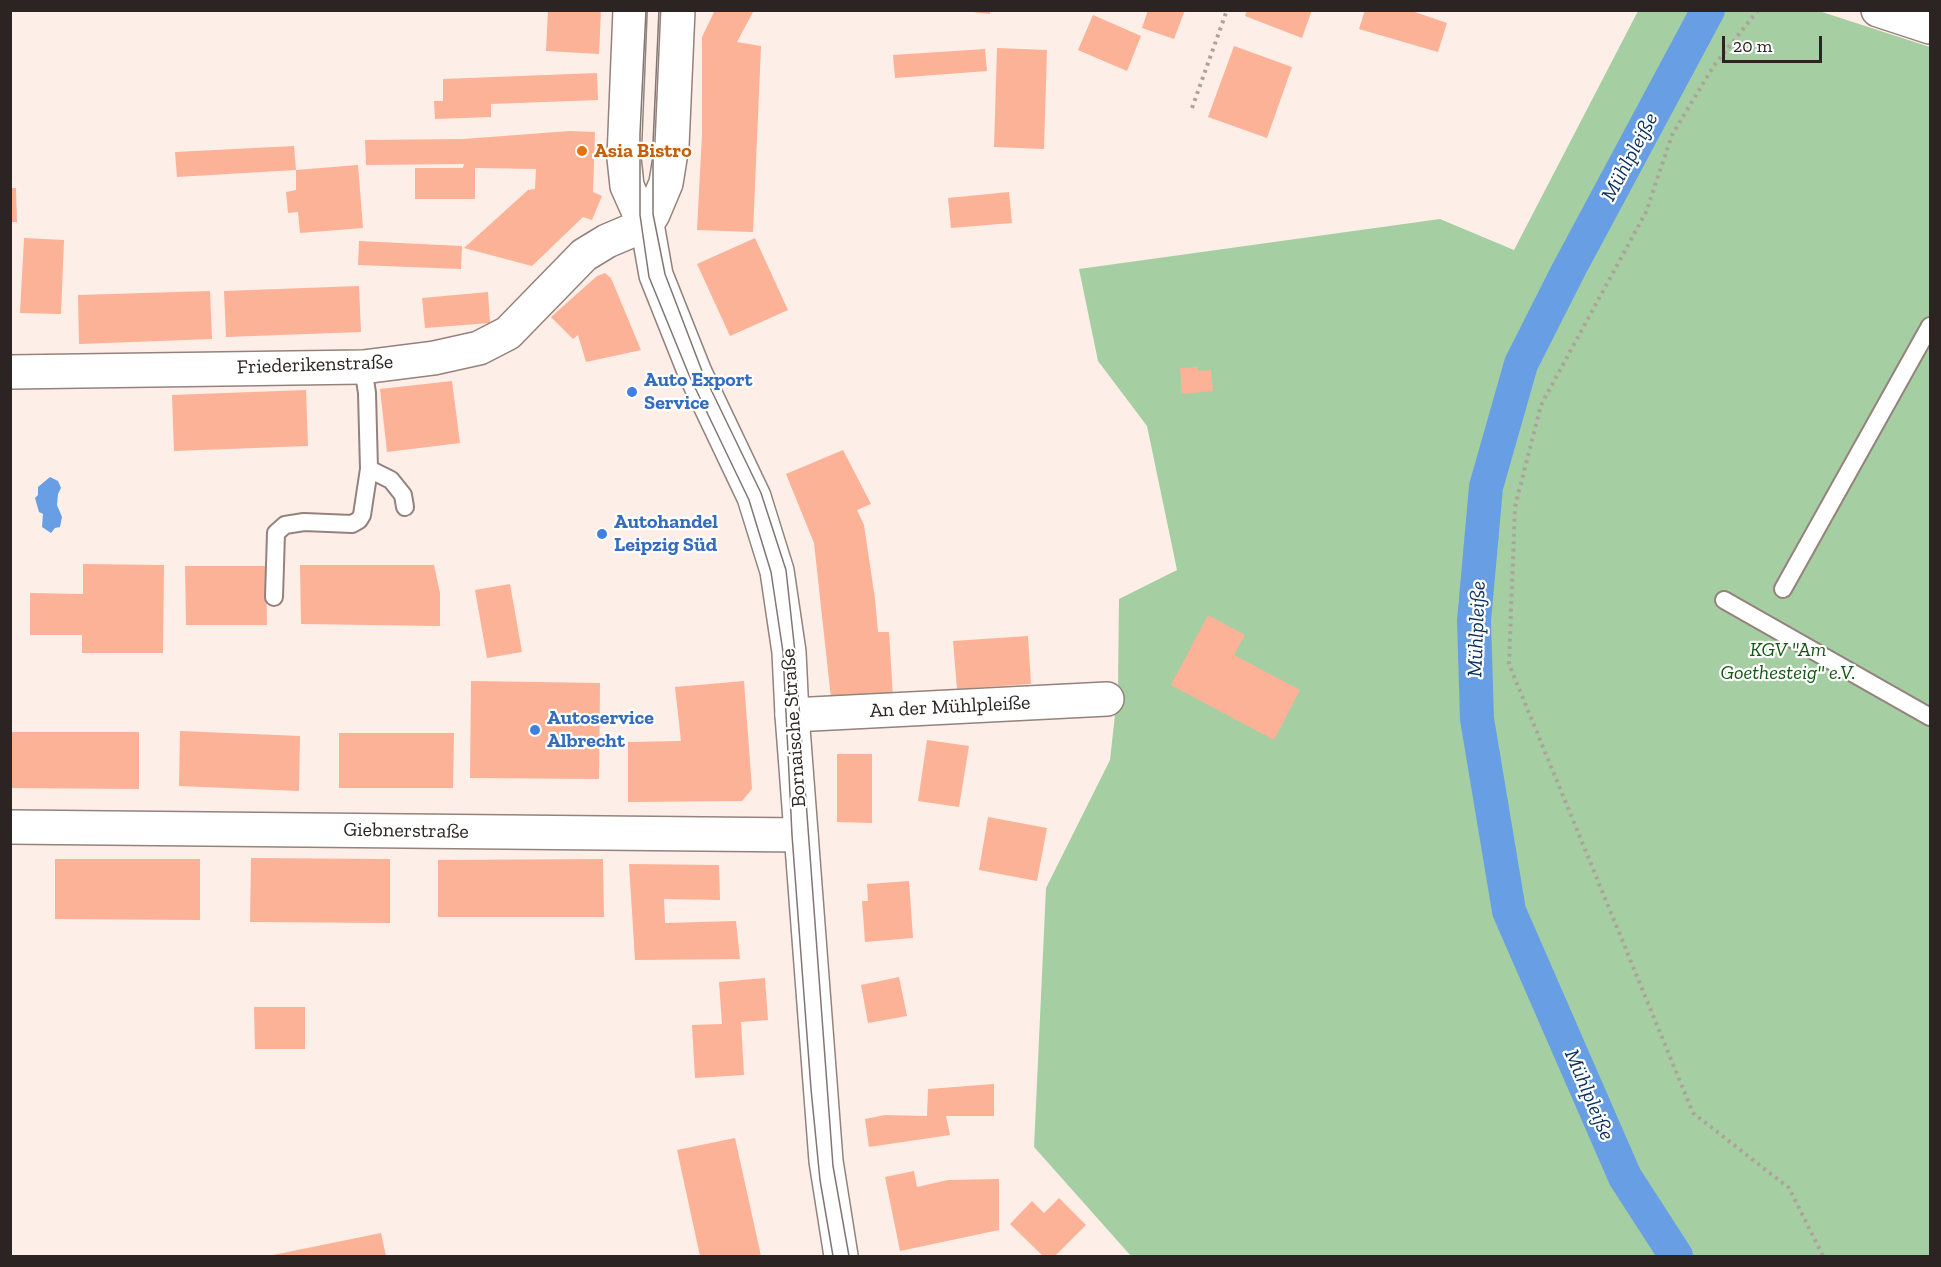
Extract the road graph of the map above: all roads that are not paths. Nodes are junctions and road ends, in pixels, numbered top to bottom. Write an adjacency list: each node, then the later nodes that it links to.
1 (630, 10): 5 (street, Bornaische Straße)
2 (678, 10): 5 (street)
3 (1878, 10): 4 (street)
4 (1930, 27)
5 (647, 224): 7 (street, Friederikenstraße); 15 (street, Bornaische Straße)
6 (1930, 326): 11 (lane)
7 (363, 367): 8 (street, Friederikenstraße); 9 (lane)
8 (10, 372)
9 (369, 469): 10 (lane); 12 (lane)
10 (405, 507)
11 (1783, 589)
12 (274, 597)
13 (1724, 600): 16 (lane)
14 (1107, 699): 15 (street, An der Mühlpleiße)
15 (792, 715): 18 (street, Bornaische Straße)
16 (1930, 717)
17 (10, 827): 18 (street, Giebnerstraße)
18 (801, 835): 19 (street, Bornaische Straße)
19 (841, 1257)

